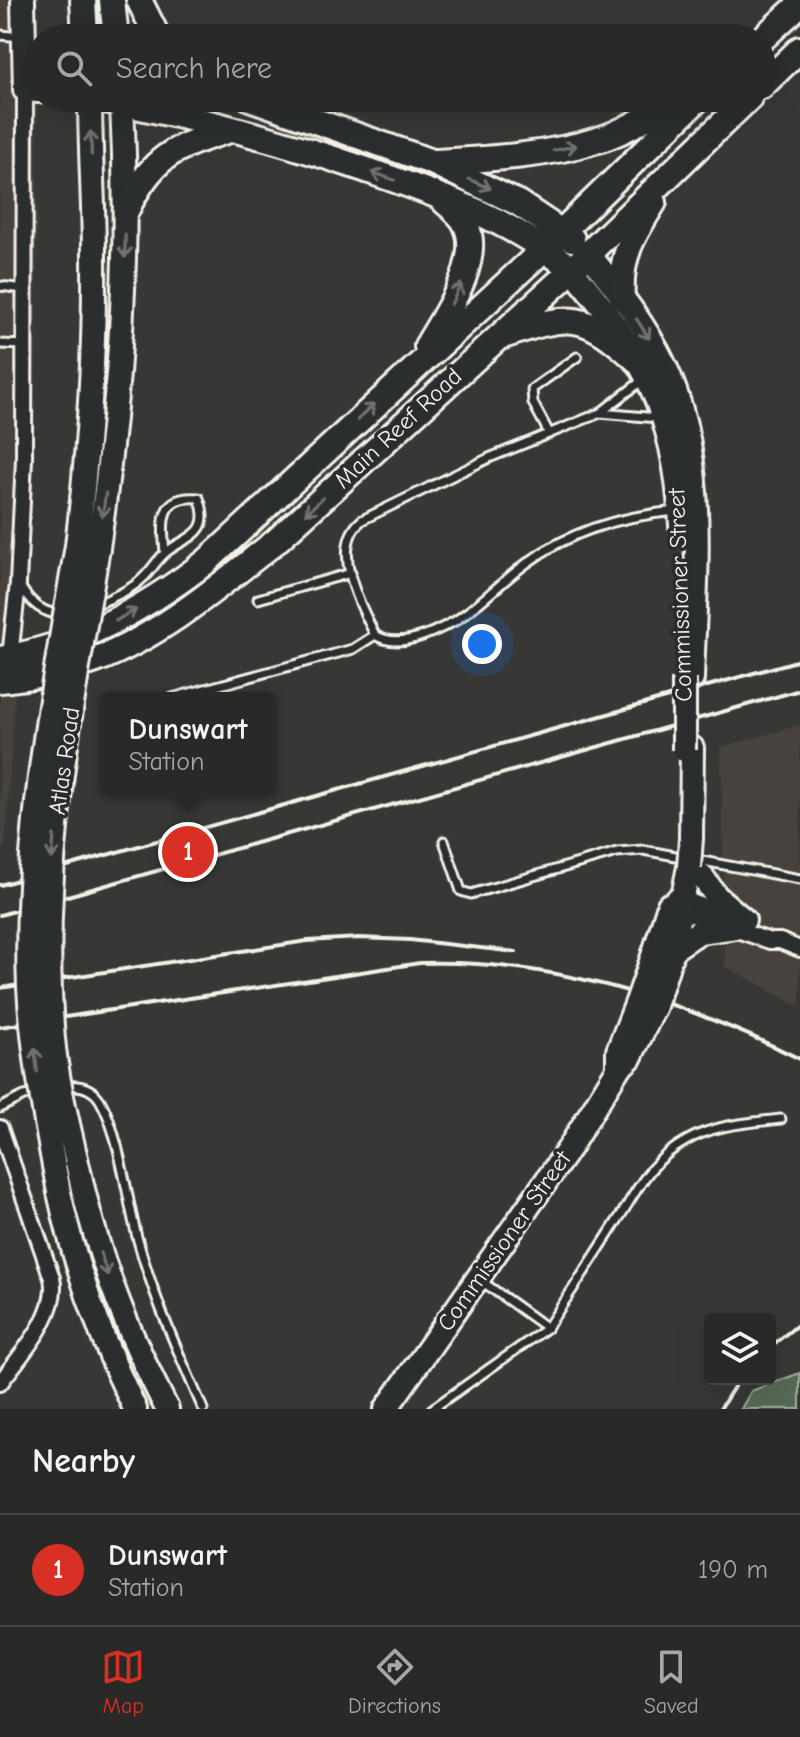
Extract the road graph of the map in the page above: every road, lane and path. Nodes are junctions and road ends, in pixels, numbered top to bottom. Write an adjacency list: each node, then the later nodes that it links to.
1 (23, 0): 11 (main road)
2 (83, 0): 6 (main road)
3 (112, 0): 7 (main road)
4 (139, 0): 8 (main road)
5 (800, 4): 9 (main road)
6 (84, 24)
7 (115, 24)
8 (151, 24)
9 (776, 26)
10 (0, 35): 11 (lane)
11 (24, 37)
12 (800, 49): 13 (main road)
13 (776, 72)
14 (31, 112): 31 (street)
15 (91, 112): 43 (main road, Atlas Road, one-way to 15)
16 (122, 112): 26 (main road, Atlas Road)
17 (166, 112): 22 (main road, Commissioner Street)
18 (290, 112): 23 (main road, Commissioner Street)
19 (657, 112): 23 (main road, one-way to 19)
20 (684, 112): 27 (main road, Main Reef Road)
21 (734, 112): 24 (main road, Main Reef Road)
22 (233, 129): 25 (main road, Commissioner Street, one-way to 22); 26 (main road)
23 (432, 162): 27 (main road, Commissioner Street, one-way to 27)
24 (675, 169): 29 (main road, Main Reef Road); 32 (main road)
25 (431, 192): 28 (main road, Commissioner Street); 37 (main road, one-way to 25)
26 (126, 211): 43 (main road, Atlas Road, one-way to 43)
27 (562, 230): 28 (main road, Main Reef Road); 29 (main road, Commissioner Street)
28 (545, 248): 29 (main road, Commissioner Street); 37 (main road, Main Reef Road)
29 (580, 261): 32 (main road, Commissioner Street); 33 (main road, Main Reef Road); 38 (main road, Commissioner Street)
30 (0, 286): 31 (lane)
31 (24, 289): 35 (street)
32 (622, 298): 42 (main road, Commissioner Street, one-way to 42)
33 (494, 340): 38 (main road); 50 (main road, Main Reef Road, one-way to 50)
34 (0, 344): 35 (lane)
35 (24, 345): 46 (street)
36 (577, 357): 41 (lane)
37 (419, 363): 49 (main road, Main Reef Road, one-way to 37)
38 (644, 370): 39 (lane); 40 (main road, Commissioner Street)
39 (600, 413): 40 (lane); 41 (lane)
40 (664, 419): 42 (main road, Commissioner Street)
41 (549, 433): 45 (lane)
42 (688, 510): 48 (lane); 53 (main road, Commissioner Street)
43 (87, 547): 65 (main road, Atlas Road, one-way to 43, bridge); 66 (main road, Atlas Road, one-way to 66, bridge)
44 (165, 552): 44 (lane); 46 (lane)
45 (351, 573): 47 (lane); 48 (lane)
46 (18, 583): 49 (street)
47 (258, 599)
48 (375, 635): 51 (lane)
49 (5, 658)
50 (0, 680)
51 (194, 692)
52 (444, 841): 54 (lane)
53 (688, 856): 55 (main road, Commissioner Street); 56 (main road)
54 (800, 879)
55 (676, 902): 56 (street); 58 (main road, Commissioner Street)
56 (740, 924): 57 (street); 58 (main road)
57 (800, 949)
58 (665, 954): 62 (main road, Commissioner Street, bridge)
59 (0, 1108): 67 (lane)
60 (781, 1119): 63 (lane)
61 (0, 1128): 64 (street)
62 (478, 1279): 63 (lane); 68 (main road, Commissioner Street)
63 (547, 1328): 69 (lane)
64 (0, 1383)
65 (135, 1409)
66 (167, 1409)
67 (203, 1409)
68 (386, 1409)
69 (432, 1409)

